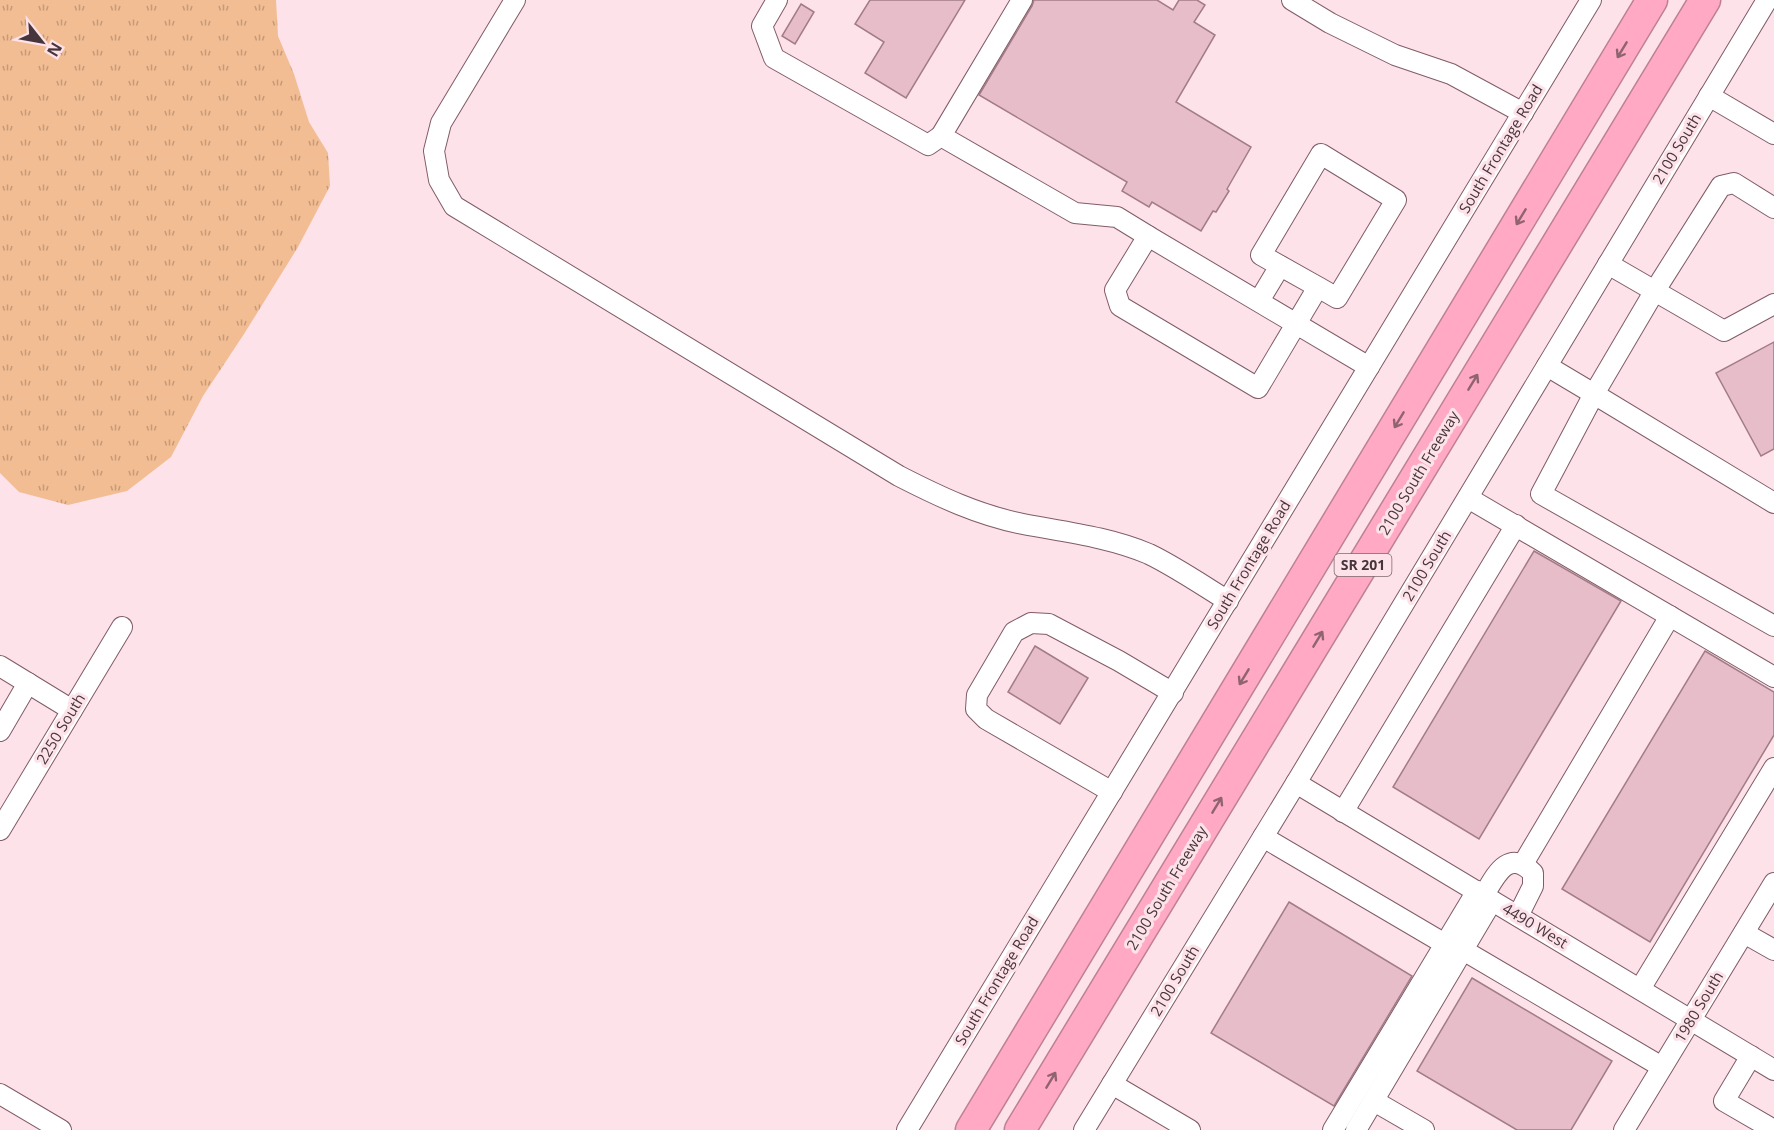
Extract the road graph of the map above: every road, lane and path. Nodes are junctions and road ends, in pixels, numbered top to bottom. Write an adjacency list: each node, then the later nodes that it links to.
1 (515, 0): 28 (street)
2 (777, 0): 12 (street)
3 (1022, 0): 12 (street)
4 (1292, 0): 10 (street)
5 (1591, 0): 10 (street, South Frontage Road)
6 (1652, 0): 61 (highway, SR 201, one-way to 61)
7 (1705, 0): 62 (highway, 2100 South Freeway / SR 201, one-way to 7)
8 (1767, 0): 9 (street, 2100 South)
9 (1709, 96): 11 (street); 15 (street, 2100 South)
10 (1523, 113): 23 (street, South Frontage Road)
11 (1774, 134)
12 (940, 136): 14 (street)
13 (1774, 208): 18 (street)
14 (1148, 236): 19 (street); 21 (street)
15 (1608, 264): 18 (street); 22 (street, 2100 South)
16 (1280, 266): 17 (street); 17 (street); 19 (street)
17 (1318, 287): 21 (street)
18 (1654, 292): 20 (street); 24 (street)
19 (1259, 301): 21 (street)
20 (1774, 304)
21 (1297, 323): 23 (street)
22 (1547, 366): 24 (street); 25 (street, 2100 South)
23 (1369, 367): 28 (street, South Frontage Road)
24 (1594, 394): 26 (street); 30 (street)
25 (1467, 498): 27 (street); 39 (street, 2100 South)
26 (1774, 503)
27 (1516, 525): 29 (street); 41 (street)
28 (1228, 601): 35 (street, South Frontage Road)
29 (1670, 616): 33 (street); 44 (street)
30 (1774, 626)
31 (122, 627): 36 (street, 2250 South)
32 (0, 666): 34 (street)
33 (1774, 677)
34 (28, 683): 36 (street); 37 (street)
35 (1173, 693): 40 (street, South Frontage Road); 40 (street)
36 (72, 710): 42 (street, 2250 South)
37 (0, 731)
38 (1774, 768): 51 (street)
39 (1296, 783): 41 (street, 4490 West); 43 (street, 2100 South)
40 (1112, 792): 60 (street, South Frontage Road)
41 (1343, 812): 46 (street, 4490 West)
42 (0, 830)
43 (1263, 837): 49 (street); 56 (street, 2100 South)
44 (1523, 864): 46 (street); 47 (street)
45 (1774, 883): 48 (street, 1980 South)
46 (1484, 896): 47 (street, 4490 West); 49 (street)
47 (1518, 916): 51 (street, 4490 West)
48 (1744, 933): 50 (street); 52 (street, 1980 South)
49 (1454, 947): 54 (street); 58 (street); 65 (street)
50 (1774, 950)
51 (1640, 989): 52 (street, 4490 West)
52 (1692, 1019): 53 (street, 4490 West); 54 (street, 1980 South)
53 (1751, 1056): 55 (street, 4490 West); 69 (street)
54 (1662, 1067): 68 (street, 1980 South)
55 (1774, 1070)
56 (1112, 1084): 63 (street, 2100 South); 64 (street)
57 (0, 1094): 59 (street)
58 (1374, 1101): 66 (street); 67 (street)
59 (61, 1130)
60 (907, 1130)
61 (971, 1130)
62 (1020, 1130)
63 (1084, 1130)
64 (1190, 1130)
65 (1333, 1130)
66 (1356, 1130)
67 (1424, 1130)
68 (1624, 1130)
69 (1774, 1130)

